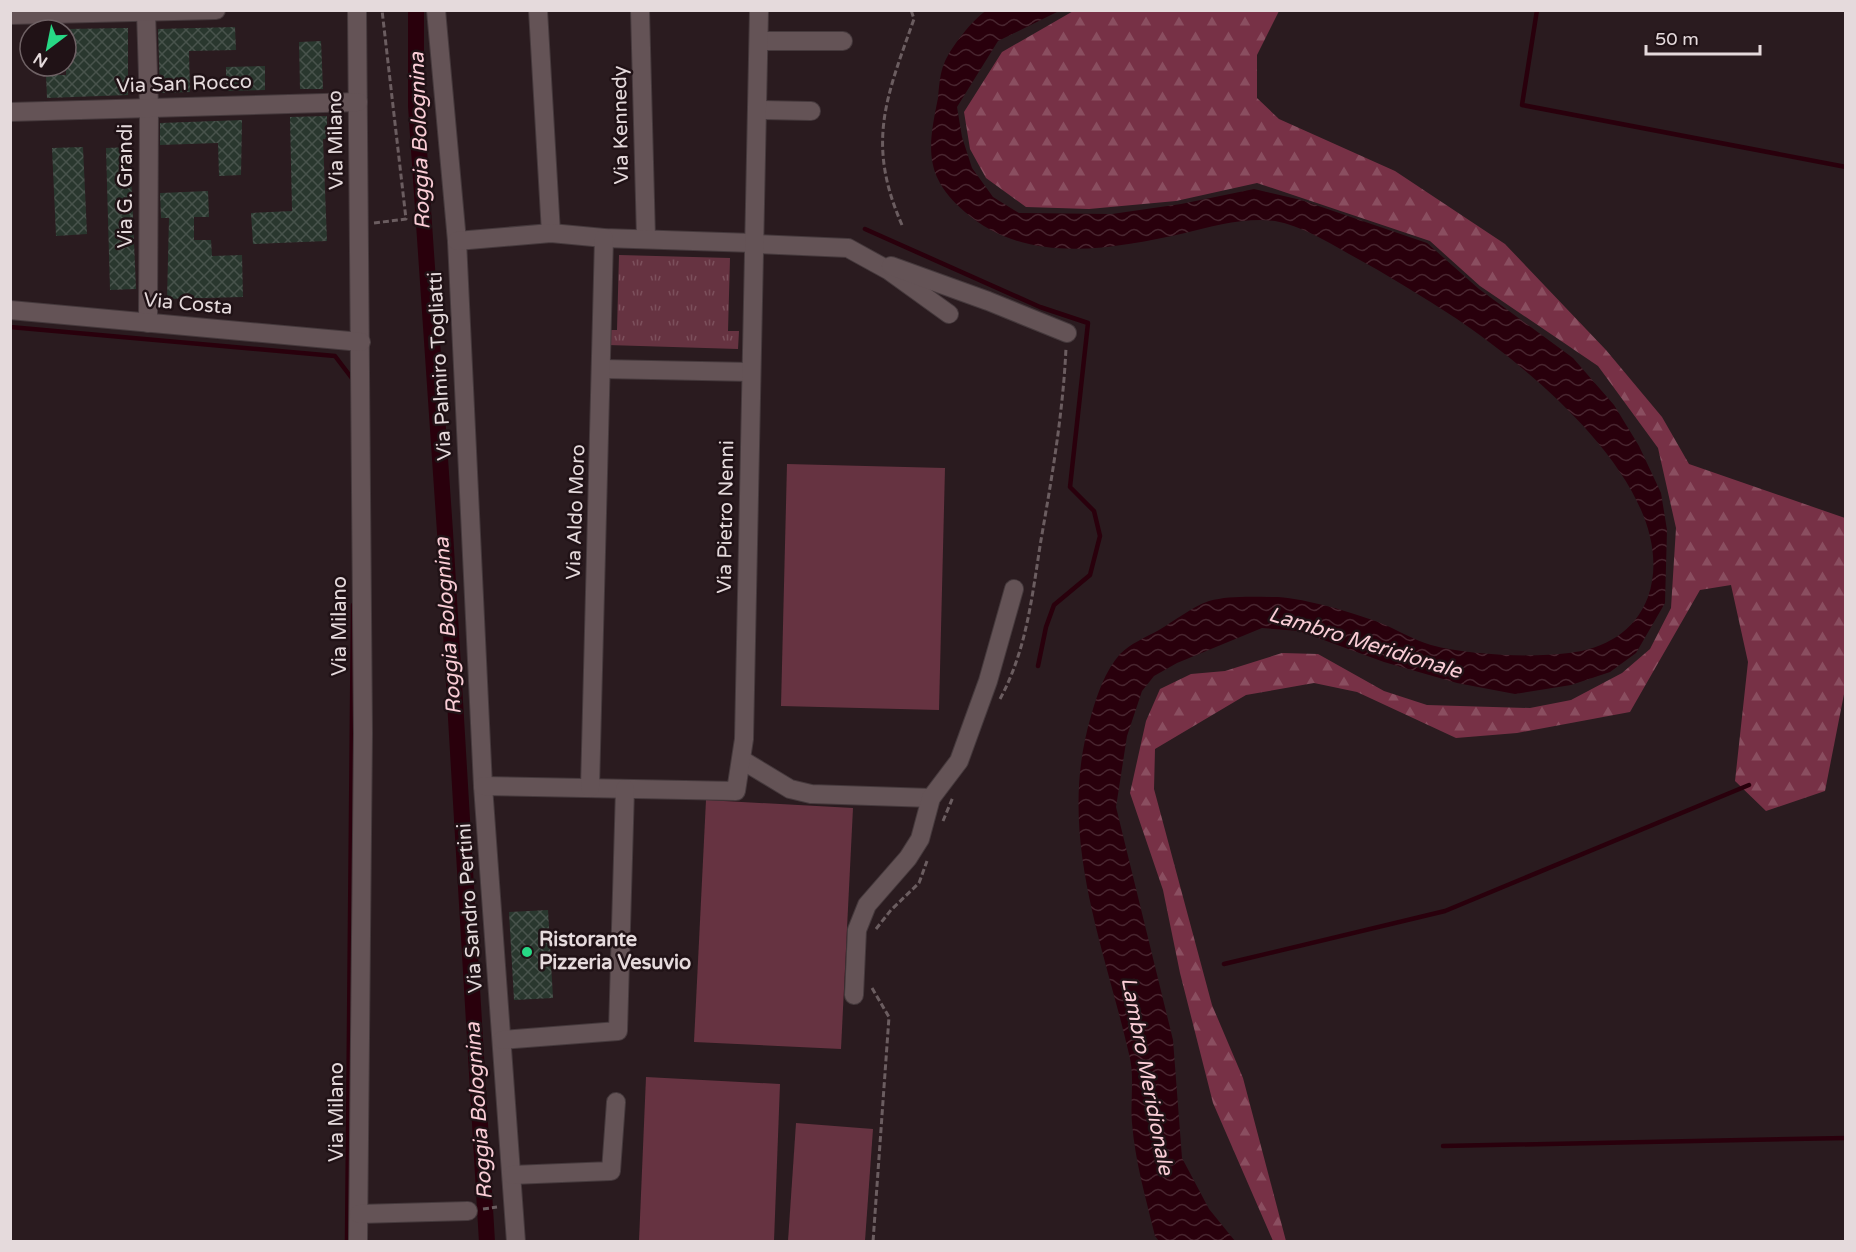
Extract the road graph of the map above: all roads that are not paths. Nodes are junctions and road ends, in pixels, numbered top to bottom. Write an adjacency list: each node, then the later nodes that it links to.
1 (216, 10): 7 (street)
2 (357, 10): 11 (street, Via Milano)
3 (436, 10): 19 (street, Via Palmiro Togliatti)
4 (537, 10): 16 (street)
5 (640, 10): 18 (street, Via Kennedy)
6 (759, 10): 9 (street, Via Pietro Nenni)
7 (146, 12): 8 (street); 12 (street, Via G. Grandi)
8 (10, 15)
9 (759, 41): 10 (street); 13 (street, Via Pietro Nenni)
10 (843, 41)
11 (358, 102): 12 (street, Via San Rocco); 26 (street, Via Milano)
12 (149, 107): 15 (street, Via San Rocco); 24 (street, Via G. Grandi)
13 (758, 110): 14 (street); 20 (street, Via Pietro Nenni)
14 (811, 111)
15 (10, 112)
16 (552, 233): 17 (street); 19 (street)
17 (603, 238): 18 (street); 27 (street, Via Aldo Moro)
18 (646, 238): 20 (street)
19 (457, 241): 31 (street, Via Palmiro Togliatti)
20 (754, 244): 21 (street); 28 (street, Via Pietro Nenni)
21 (869, 260): 23 (street); 25 (street)
22 (10, 310): 24 (street, Via Costa)
23 (949, 314)
24 (148, 323): 26 (street, Via Costa)
25 (1066, 333)
26 (361, 342): 40 (street, Via Milano)
27 (602, 369): 28 (street); 32 (street, Via Aldo Moro)
28 (751, 372): 30 (street, Via Pietro Nenni)
29 (1014, 589): 34 (street)
30 (742, 760): 33 (street, Via Pietro Nenni); 34 (street)
31 (483, 786): 32 (street); 36 (street, Via Sandro Pertini)
32 (590, 788): 33 (street)
33 (625, 789): 36 (street)
34 (932, 798): 35 (street)
35 (854, 995)
36 (502, 1040): 38 (street, Via Sandro Pertini)
37 (616, 1102): 38 (street)
38 (512, 1175): 42 (street, Via Sandro Pertini)
39 (473, 1210): 40 (street)
40 (359, 1214): 41 (street, Via Milano)
41 (358, 1242)
42 (516, 1242)

